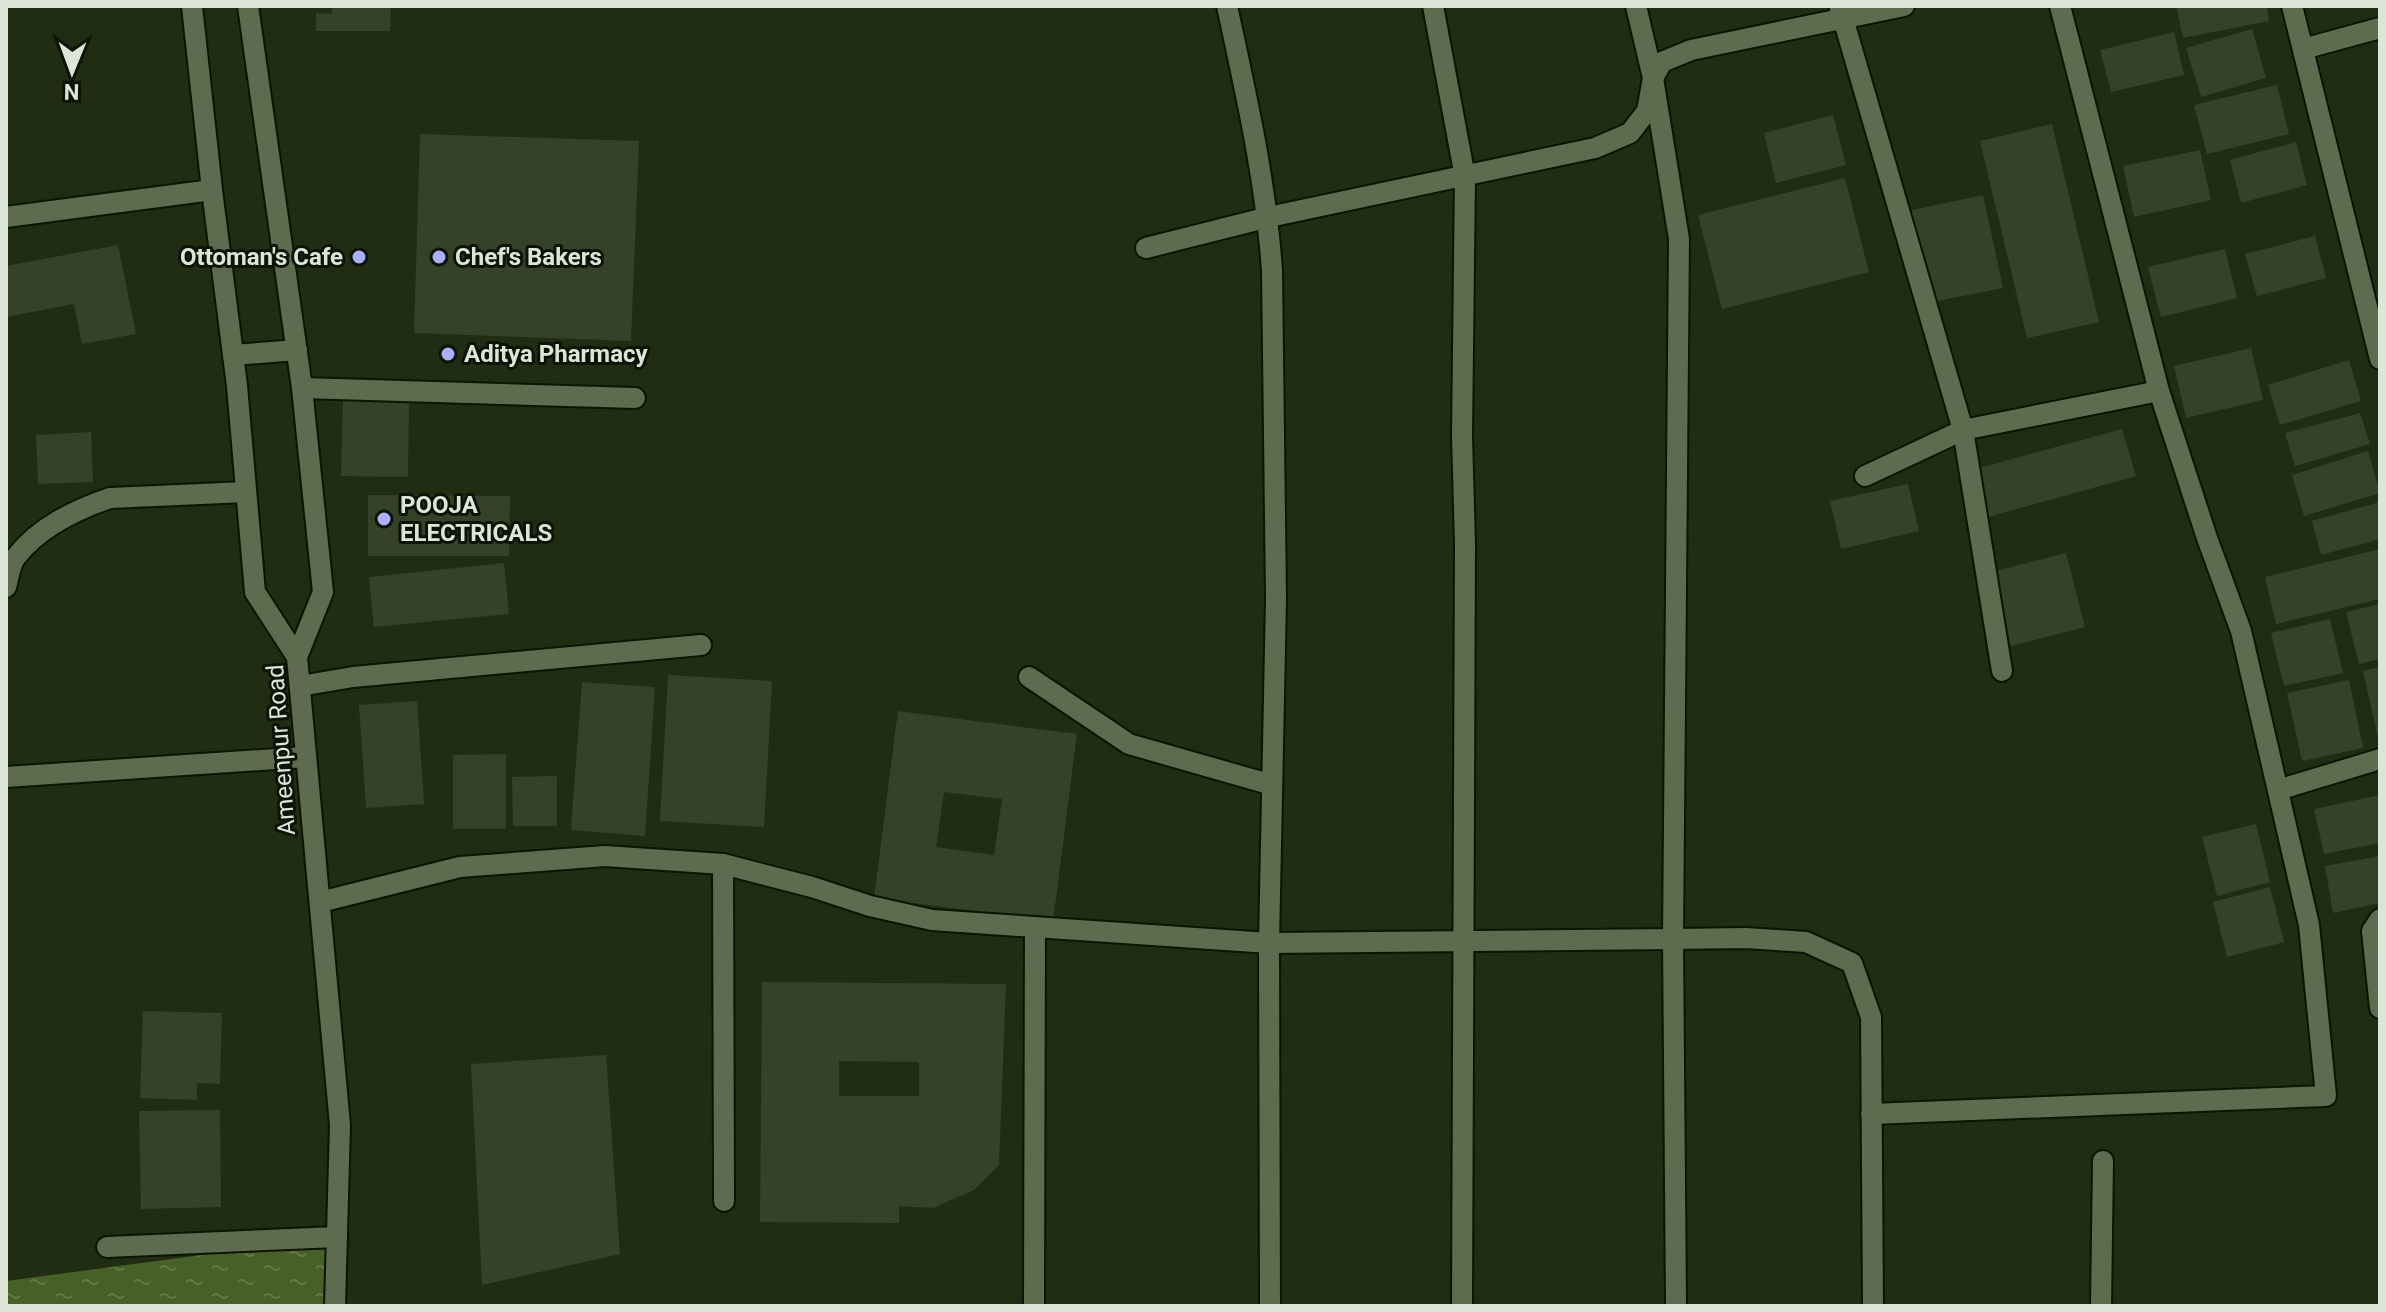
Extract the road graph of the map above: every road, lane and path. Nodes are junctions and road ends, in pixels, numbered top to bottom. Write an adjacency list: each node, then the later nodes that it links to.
1 (192, 6): 14 (street)
2 (248, 6): 18 (street, Ameenpur Road)
3 (1227, 6): 16 (street)
4 (1433, 6): 13 (street)
5 (1636, 6): 12 (street)
6 (1904, 6): 9 (street)
7 (2060, 6): 22 (street)
8 (2292, 6): 11 (street)
9 (1841, 12): 12 (street); 24 (street)
10 (2380, 28): 11 (street)
11 (2303, 49): 20 (street)
12 (1653, 78): 13 (street); 42 (street)
13 (1465, 177): 16 (street); 43 (street)
14 (212, 190): 15 (street); 19 (street)
15 (6, 217)
16 (1269, 217): 17 (street); 36 (street)
17 (1146, 248)
18 (297, 350): 19 (street); 21 (street, Ameenpur Road)
19 (233, 355): 26 (street)
20 (2380, 359)
21 (302, 388): 23 (street); 29 (street, Ameenpur Road)
22 (2159, 391): 24 (street); 37 (street)
23 (635, 398)
24 (1963, 430): 25 (street); 30 (street)
25 (1865, 476)
26 (246, 492): 27 (street); 29 (street)
27 (6, 587)
28 (701, 645): 32 (street)
29 (297, 657): 32 (street, Ameenpur Road)
30 (2002, 671)
31 (1029, 677): 36 (street)
32 (300, 686): 33 (street, Ameenpur Road)
33 (306, 757): 35 (street); 39 (street, Ameenpur Road)
34 (2380, 759): 37 (street)
35 (6, 777)
36 (1272, 785): 44 (street)
37 (2278, 790): 46 (street)
38 (723, 864): 39 (street); 41 (street); 48 (street)
39 (320, 902): 49 (street, Ameenpur Road)
40 (2380, 919): 45 (street)
41 (1035, 927): 44 (street); 52 (street)
42 (1673, 939): 43 (street); 46 (street); 55 (street)
43 (1464, 940): 44 (street); 54 (street)
44 (1269, 943): 53 (street)
45 (2380, 1008)
46 (1871, 1114): 56 (street)
47 (2103, 1161): 57 (street)
48 (724, 1201)
49 (337, 1237): 50 (street); 51 (street, Ameenpur Road)
50 (107, 1247)
51 (335, 1306)
52 (1034, 1306)
53 (1270, 1306)
54 (1462, 1306)
55 (1676, 1306)
56 (1873, 1306)
57 (2101, 1306)

